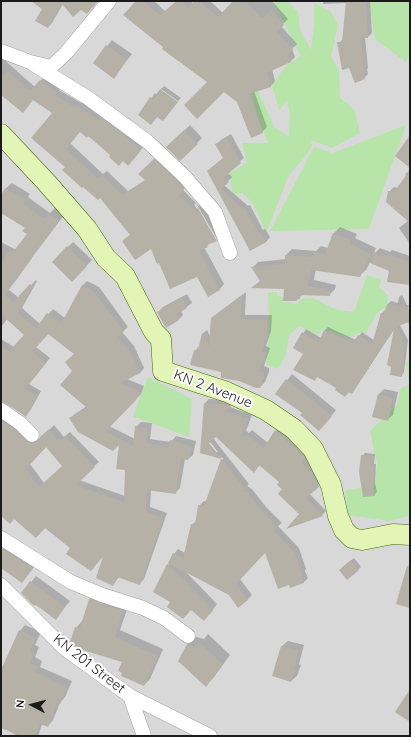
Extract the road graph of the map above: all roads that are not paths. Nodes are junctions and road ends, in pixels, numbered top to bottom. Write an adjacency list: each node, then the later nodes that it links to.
1 (109, 1): 3 (street)
2 (1, 50): 3 (street)
3 (30, 62): 5 (street)
4 (1, 134): 8 (main road, KN 2 Avenue)
5 (230, 253)
6 (1, 410): 7 (street)
7 (32, 435)
8 (410, 535)
9 (1, 538): 11 (street)
10 (1, 585): 12 (street, KN 201 Street)
11 (188, 636)
12 (130, 696): 13 (street, KN 201 Street); 14 (street)
13 (144, 736)
14 (210, 736)

